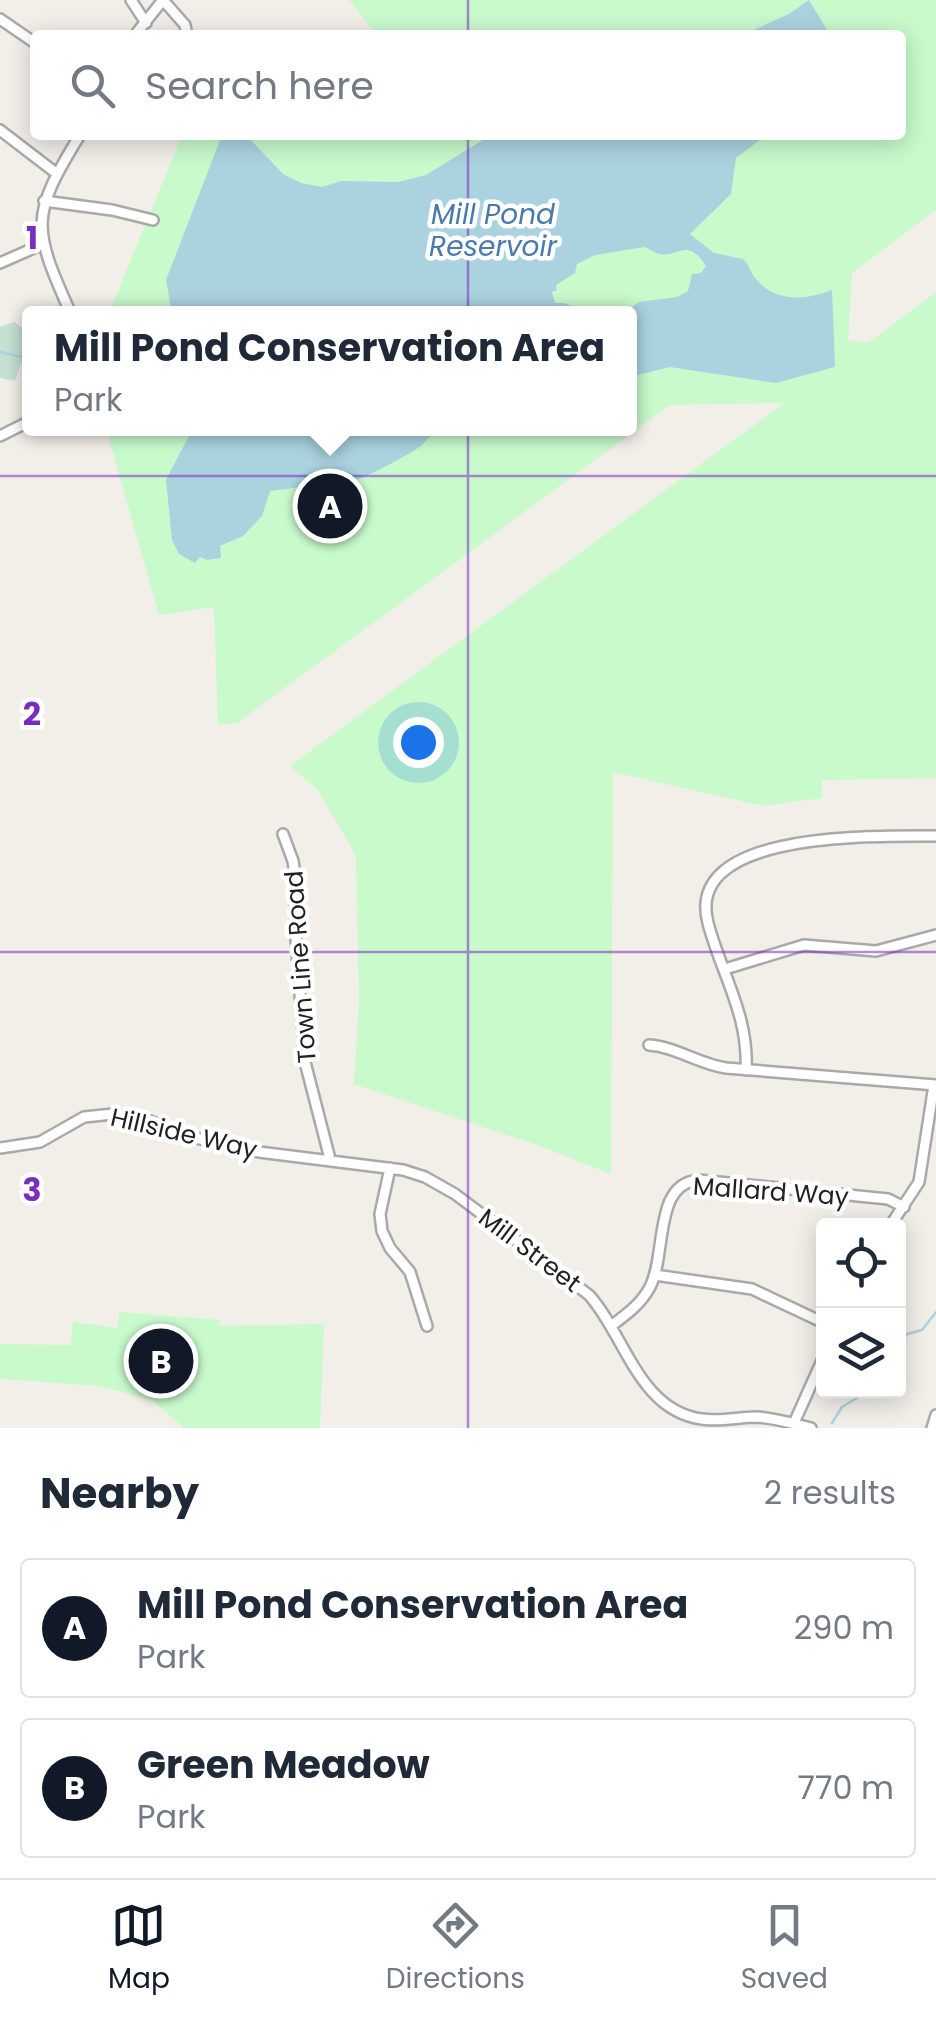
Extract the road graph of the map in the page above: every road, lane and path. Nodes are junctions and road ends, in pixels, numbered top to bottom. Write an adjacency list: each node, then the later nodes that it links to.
1 (132, 0): 4 (street)
2 (163, 0): 4 (street); 6 (street)
3 (0, 19): 7 (street)
4 (146, 23): 5 (street)
5 (140, 30)
6 (186, 30)
7 (30, 40)
8 (0, 130): 10 (street)
9 (77, 140): 10 (street)
10 (56, 172): 11 (street)
11 (44, 200): 12 (street); 13 (street)
12 (153, 220)
13 (43, 244): 14 (street); 15 (street)
14 (0, 263)
15 (68, 306)
16 (283, 834): 25 (street, Town Line Road)
17 (936, 836): 19 (street)
18 (936, 934): 19 (street)
19 (725, 968): 21 (street)
20 (649, 1044): 21 (street)
21 (746, 1070): 22 (street)
22 (935, 1085): 27 (street)
23 (0, 1148): 24 (street, Hillside Way)
24 (316, 1158): 25 (street, Mill Street)
25 (330, 1159): 26 (street, Mill Street)
26 (390, 1168): 31 (street); 32 (street, Mill Street)
27 (904, 1207): 28 (street); 29 (street, Mallard Way)
28 (896, 1218)
29 (655, 1275): 30 (street); 32 (street, Mallard Way)
30 (816, 1318)
31 (427, 1326)
32 (612, 1326): 35 (street, Mill Street)
33 (816, 1374): 35 (street)
34 (936, 1415): 37 (street)
35 (794, 1423): 36 (street, Mill Street)
36 (811, 1428)
37 (932, 1428)

